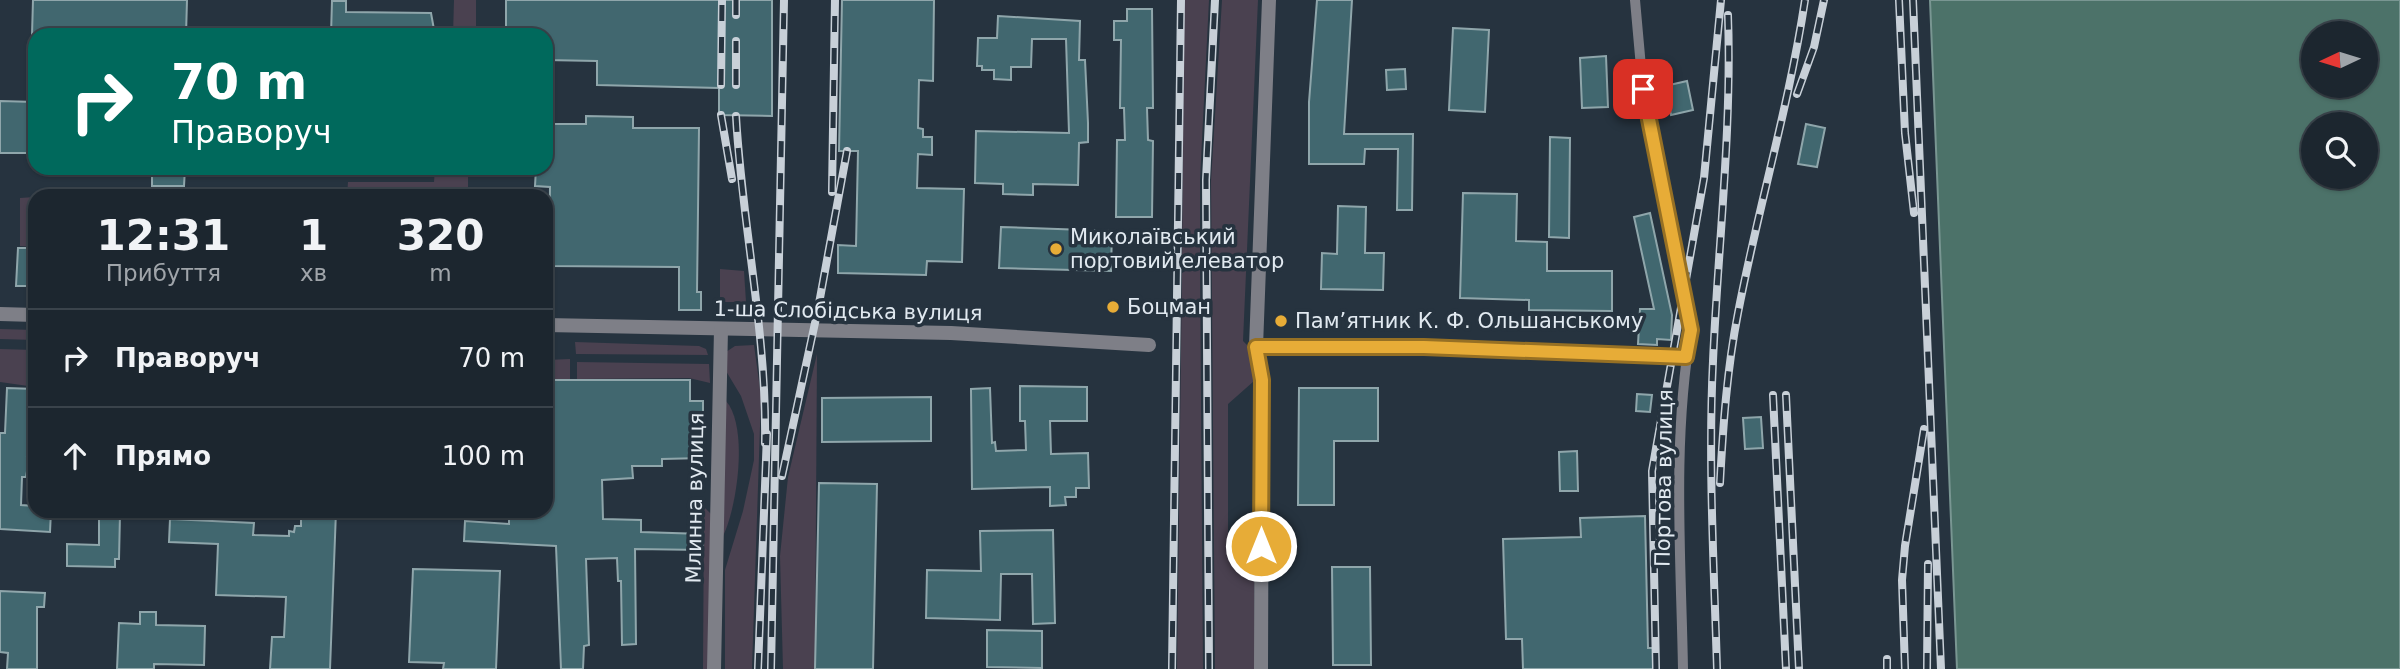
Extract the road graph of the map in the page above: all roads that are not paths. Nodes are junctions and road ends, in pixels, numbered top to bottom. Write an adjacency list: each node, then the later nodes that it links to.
1 (1269, 0): 8 (street)
2 (1635, 0): 9 (lane, Портова вулиця)
3 (0, 314): 4 (street)
4 (28, 315)
5 (553, 326): 6 (street, 1-ша Слобідська вулиця)
6 (721, 329): 7 (street, 1-ша Слобідська вулиця); 10 (street, Млинна вулиця)
7 (1149, 345)
8 (1256, 347): 9 (street); 11 (street)
9 (1686, 357): 12 (lane, Портова вулиця)
10 (714, 669)
11 (1261, 669)
12 (1683, 669)

